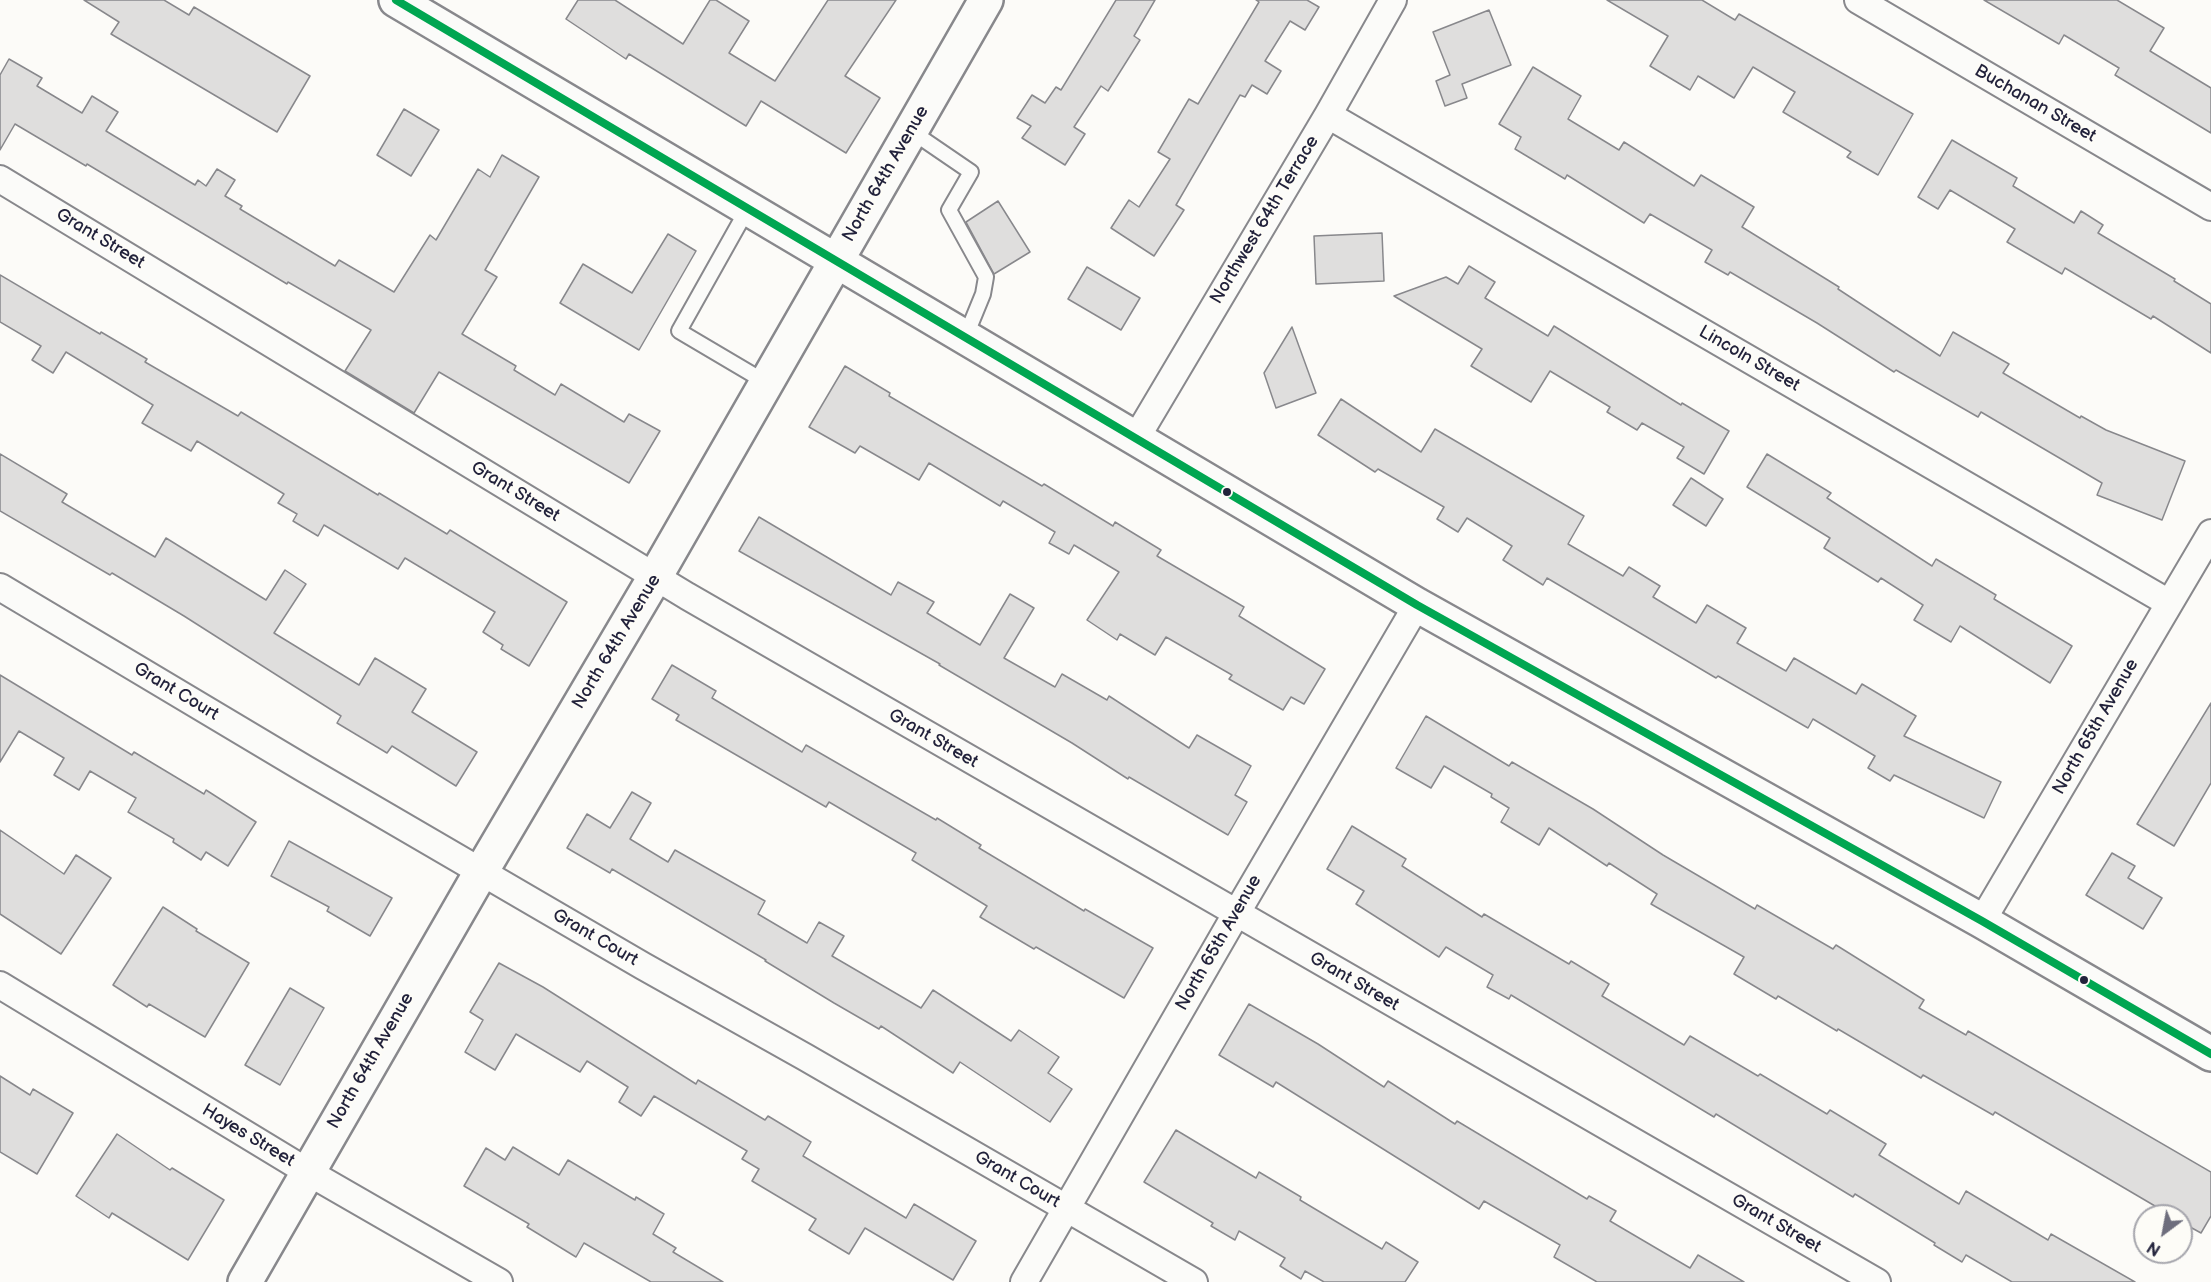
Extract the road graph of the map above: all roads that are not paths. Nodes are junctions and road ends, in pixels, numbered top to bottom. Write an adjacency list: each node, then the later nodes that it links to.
1 (396, 0): 9 (street)
2 (986, 0): 6 (street, North 64th Avenue)
3 (1393, 0): 5 (street, Northwest 64th Terrace)
4 (1858, 0): 8 (street, Buchanan Street)
5 (1328, 115): 13 (street, Northwest 64th Terrace); 17 (street, Lincoln Street)
6 (911, 131): 10 (street, North 64th Avenue); 11 (lane)
7 (0, 179): 15 (street, Grant Street)
8 (2211, 207)
9 (748, 208): 10 (street); 12 (lane)
10 (837, 261): 11 (street); 12 (street, North 64th Avenue)
11 (965, 338): 13 (street)
12 (767, 383): 15 (street, North 64th Avenue)
13 (1135, 440): 18 (street)
14 (2211, 533): 17 (street, North 65th Avenue)
15 (655, 577): 19 (street, North 64th Avenue); 20 (street, Grant Street)
16 (0, 587): 19 (street, Grant Court)
17 (2169, 603): 21 (street, North 65th Avenue)
18 (1417, 605): 20 (street, North 65th Avenue); 21 (street)
19 (481, 872): 24 (street, North 64th Avenue); 25 (street, Grant Court)
20 (1236, 914): 25 (street, North 65th Avenue); 30 (street, Grant Street)
21 (1982, 921): 23 (street)
22 (0, 985): 24 (street, Hayes Street)
23 (2211, 1054)
24 (308, 1172): 26 (street, North 64th Avenue); 27 (street, Hayes Street)
25 (1067, 1209): 28 (street, North 65th Avenue); 29 (street, Grant Court)
26 (244, 1282)
27 (499, 1282)
28 (1024, 1282)
29 (1194, 1282)
30 (1877, 1282)

